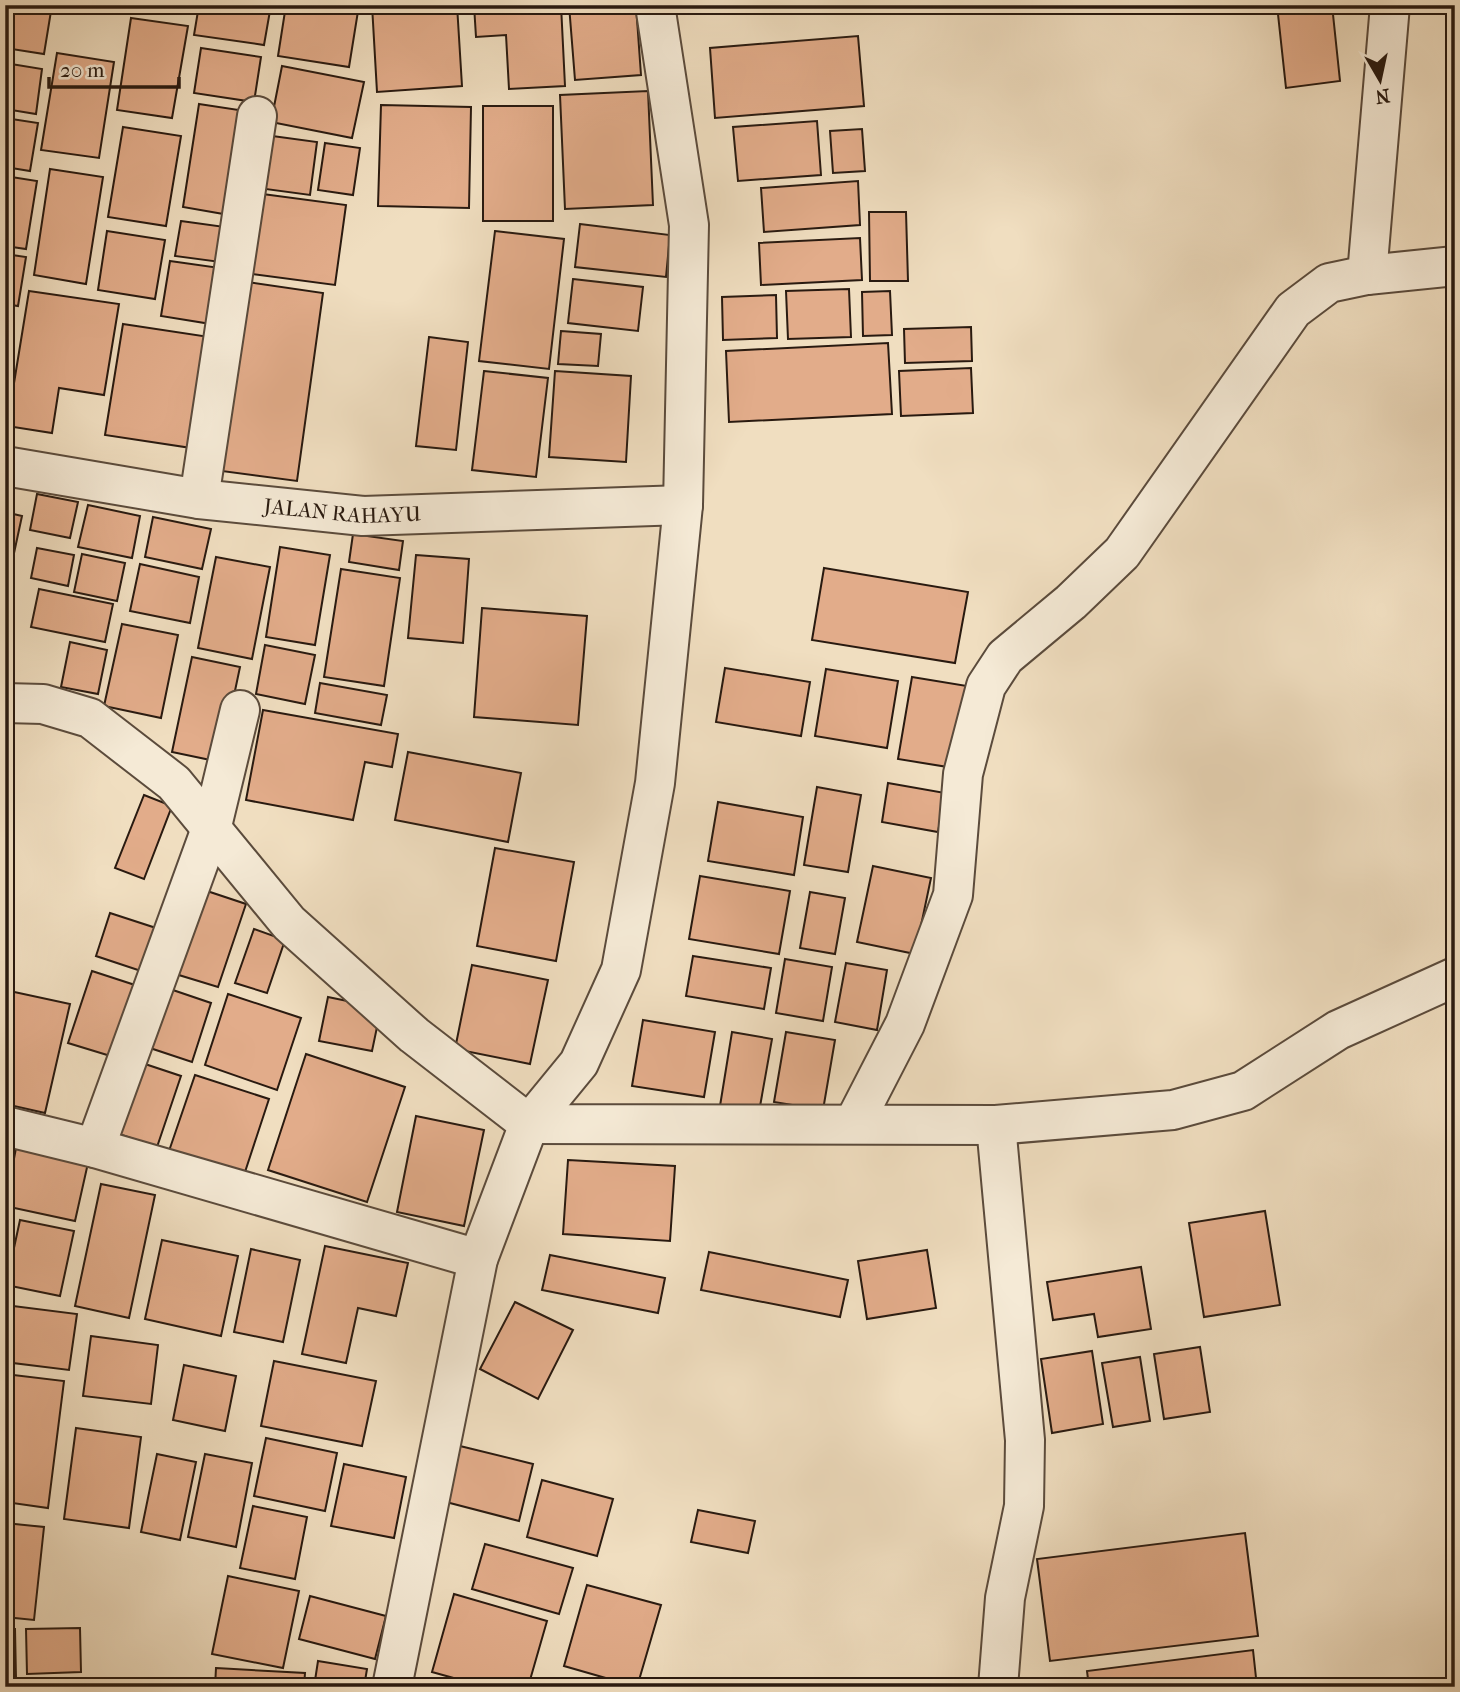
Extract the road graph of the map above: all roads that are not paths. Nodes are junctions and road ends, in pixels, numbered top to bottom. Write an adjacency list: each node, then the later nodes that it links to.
1 (655, 5): 8 (street)
2 (1391, 5): 5 (street)
3 (257, 116): 7 (street)
4 (1455, 266): 5 (street)
5 (1367, 275): 13 (street)
6 (5, 466): 7 (street, JALAN RAHAYU)
7 (198, 499): 8 (street, JALAN RAHAYU)
8 (683, 505): 14 (street)
9 (5, 703): 11 (street)
10 (240, 710): 11 (street)
11 (212, 826): 14 (street); 17 (street)
12 (1455, 977): 15 (street)
13 (854, 1123): 14 (street); 15 (street)
14 (529, 1124): 18 (street)
15 (996, 1125): 20 (street)
16 (5, 1126): 17 (street)
17 (95, 1148): 18 (street)
18 (478, 1259): 19 (street)
19 (392, 1687)
20 (998, 1687)

